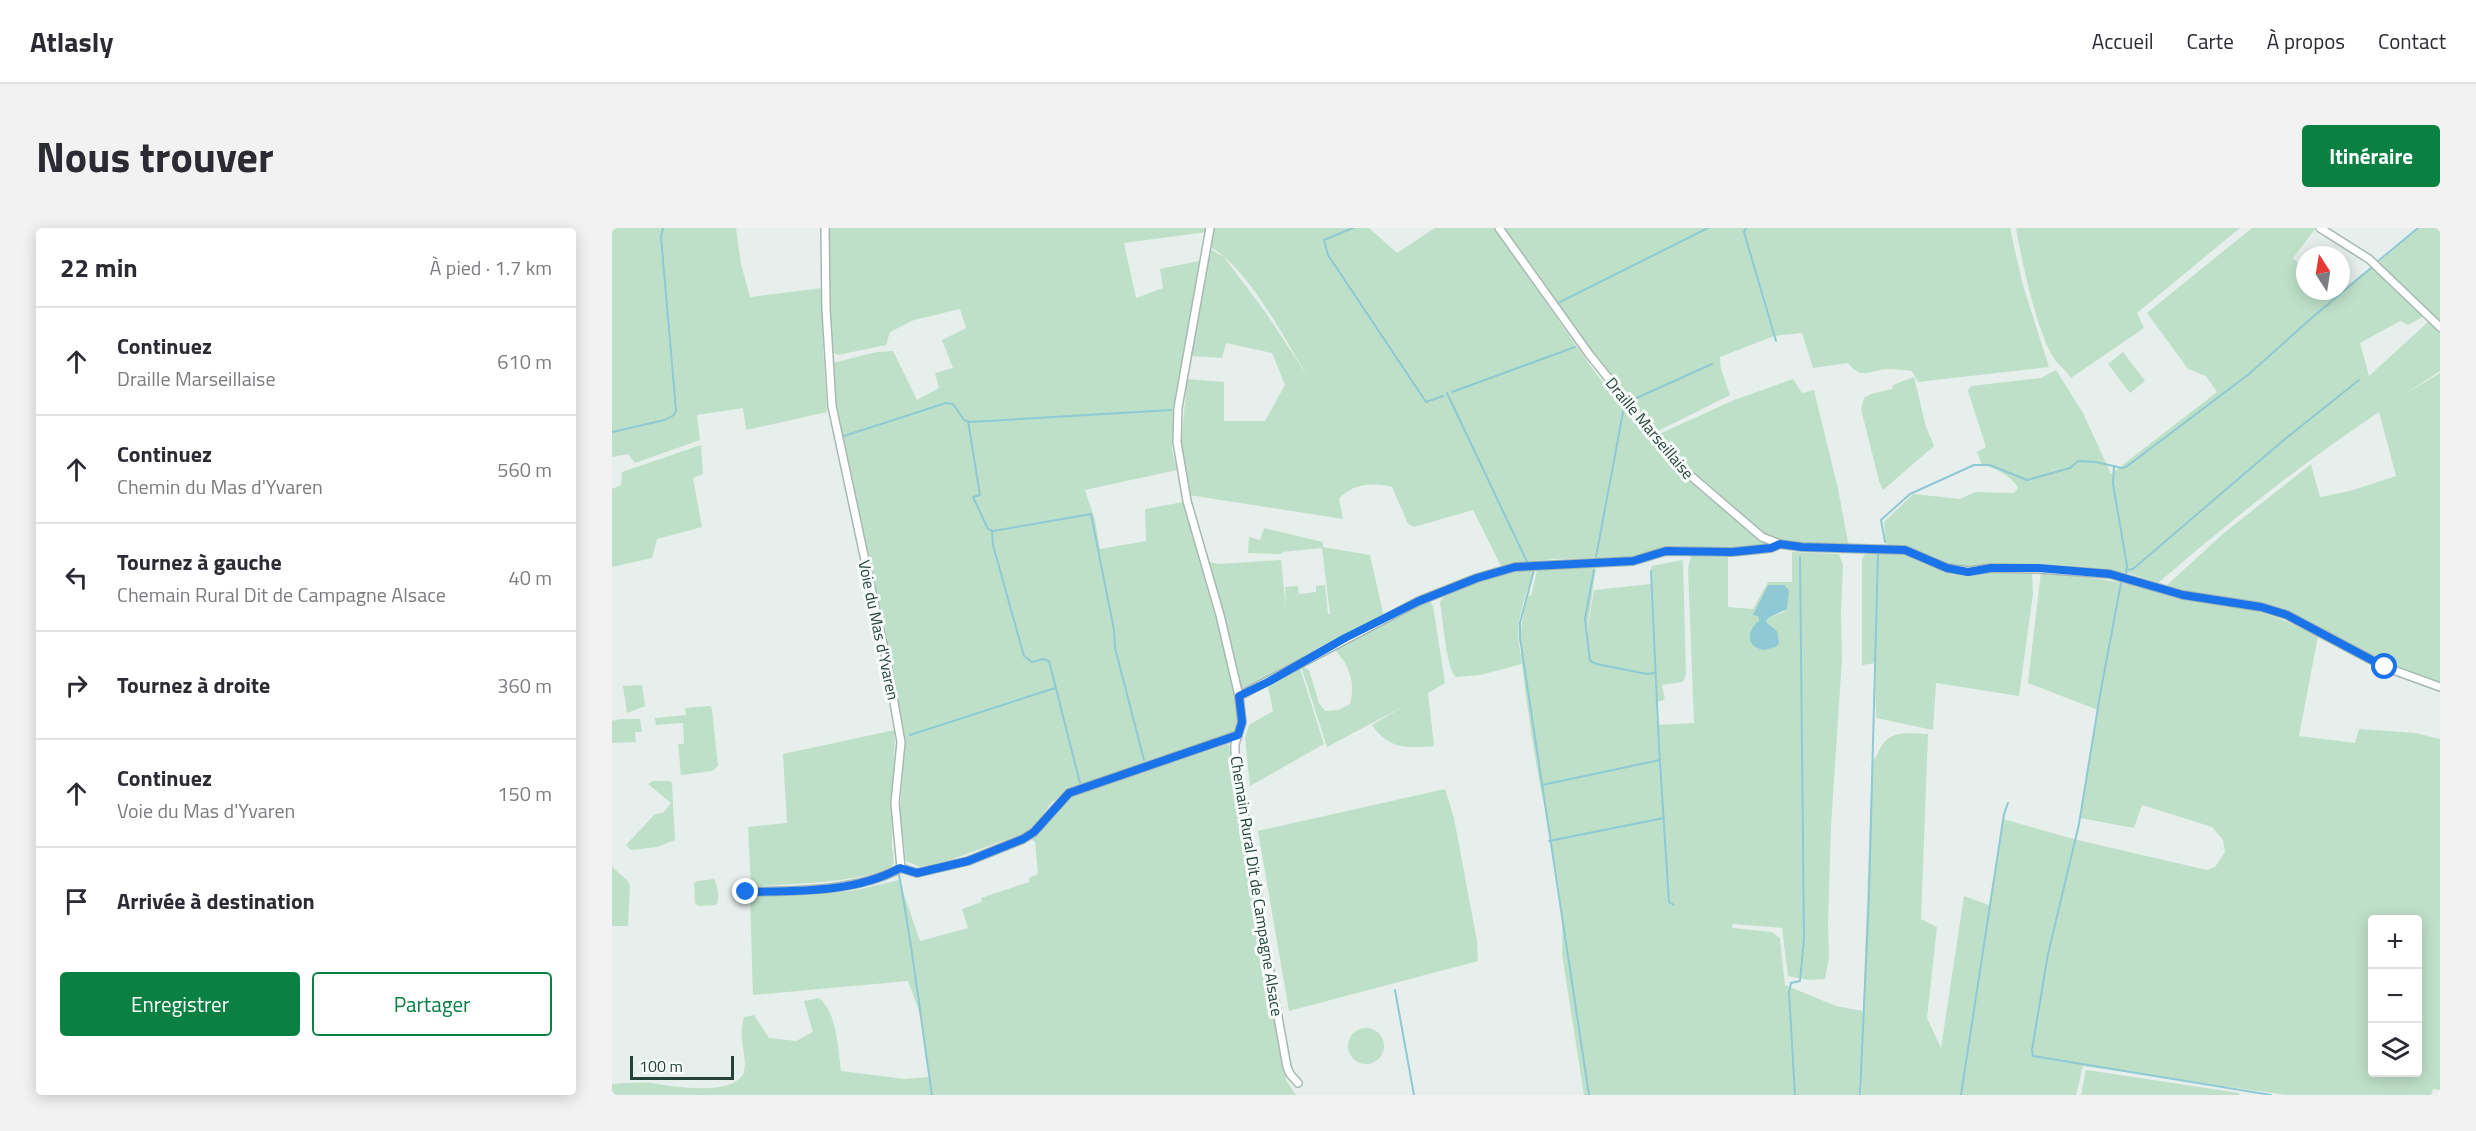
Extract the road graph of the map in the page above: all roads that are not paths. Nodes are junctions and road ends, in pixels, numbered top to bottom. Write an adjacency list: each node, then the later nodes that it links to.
1 (825, 228): 10 (street, Voie du Mas d'Yvaren)
2 (1210, 228): 8 (street, Chemain Rural Dit de Campagne Alsace)
3 (1499, 228): 6 (street, Draille Marseillaise)
4 (2320, 228): 5 (street)
5 (2440, 327)
6 (1780, 544): 7 (street, Draille Marseillaise); 8 (street)
7 (2440, 687)
8 (1239, 696): 9 (street, Chemain Rural Dit de Campagne Alsace)
9 (1238, 735): 10 (street); 12 (street, Chemain Rural Dit de Campagne Alsace)
10 (900, 868): 11 (street)
11 (738, 892)
12 (1298, 1083)

